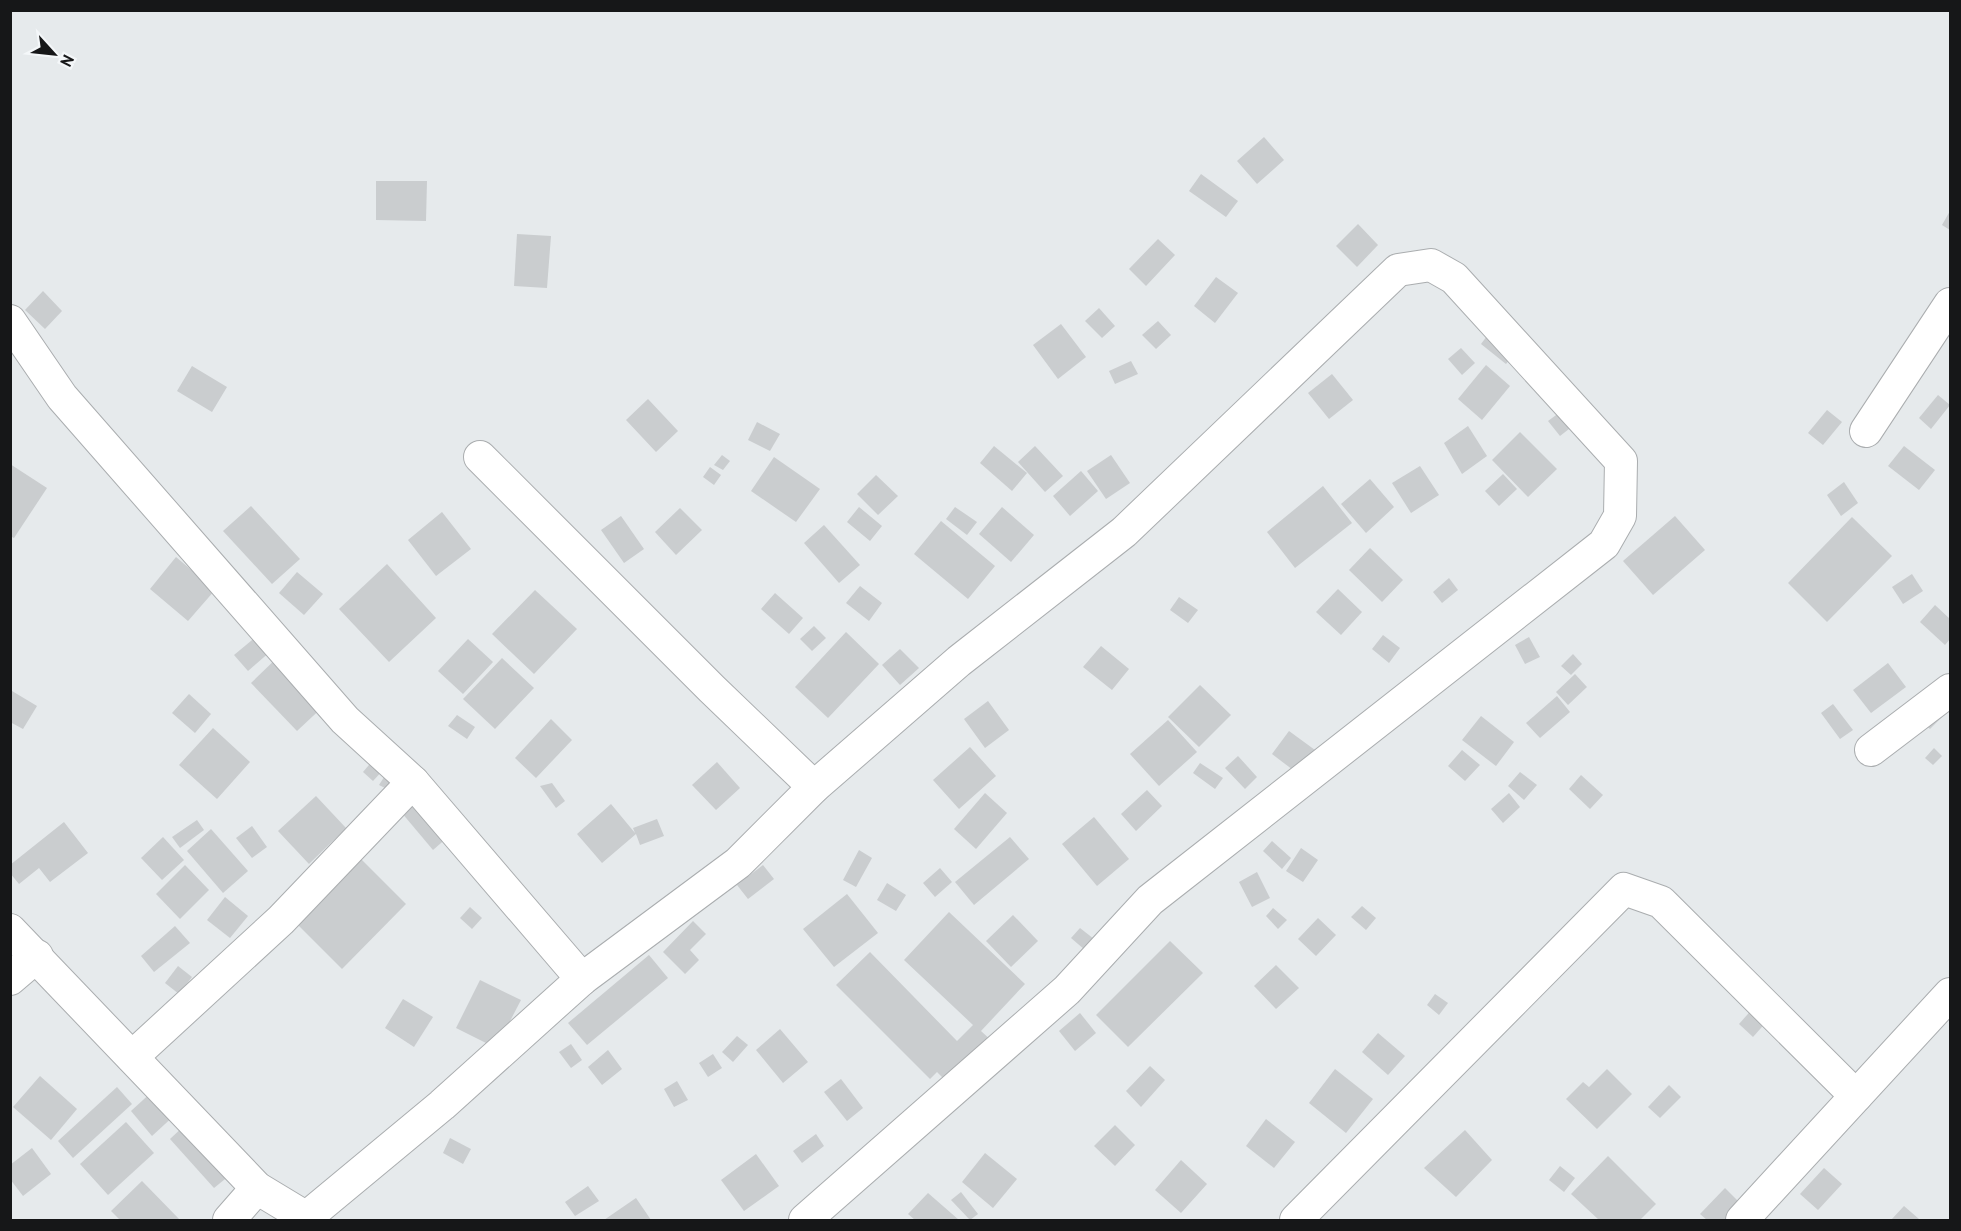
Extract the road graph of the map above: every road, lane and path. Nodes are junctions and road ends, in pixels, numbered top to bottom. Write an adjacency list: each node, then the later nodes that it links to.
1 (1950, 304): 3 (street)
2 (10, 321): 7 (street)
3 (1866, 431)
4 (480, 457): 8 (street)
5 (1950, 690): 6 (street)
6 (1871, 750)
7 (413, 782): 12 (street); 14 (street)
8 (814, 787): 12 (street); 19 (street)
9 (10, 930): 10 (street)
10 (37, 956): 11 (street); 14 (street)
11 (10, 979)
12 (582, 979): 17 (street)
13 (1950, 994): 15 (street)
14 (132, 1057): 16 (street)
15 (1856, 1096): 20 (street); 21 (street)
16 (257, 1188): 17 (street); 18 (street)
17 (309, 1219)
18 (229, 1221)
19 (805, 1221)
20 (1296, 1221)
21 (1742, 1221)

